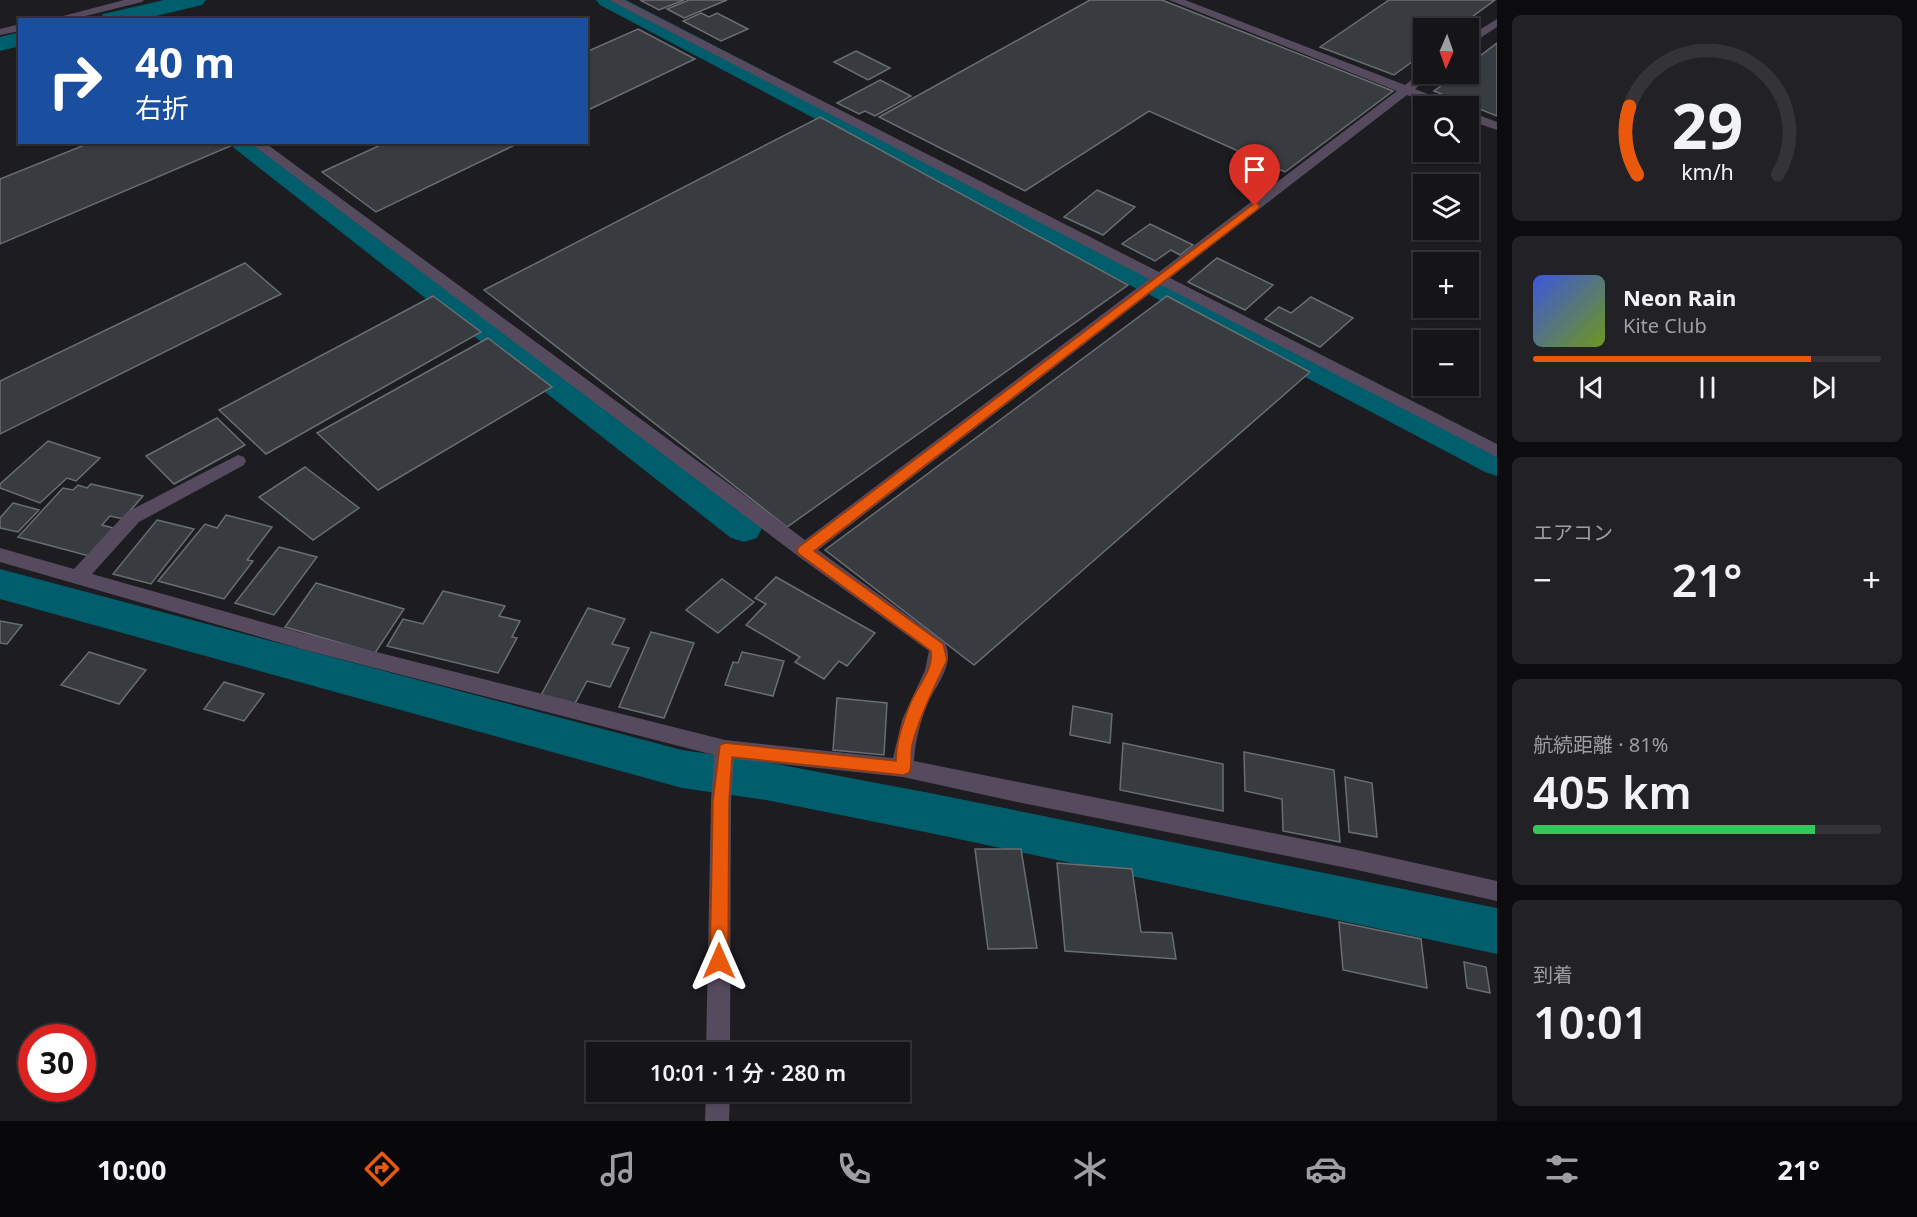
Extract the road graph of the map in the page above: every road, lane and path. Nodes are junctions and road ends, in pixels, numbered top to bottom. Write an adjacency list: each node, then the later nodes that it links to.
1 (138, 0): 4 (street)
2 (615, 0): 17 (street)
3 (1175, 0): 12 (street)
4 (88, 11): 5 (street); 6 (street)
5 (61, 18)
6 (96, 18)
7 (1497, 22): 10 (street)
8 (18, 28): 9 (street)
9 (0, 32)
10 (1479, 35)
11 (1413, 84): 12 (street)
12 (1405, 90): 13 (street); 17 (street)
13 (1421, 96)
14 (1479, 119): 15 (street)
15 (1497, 126)
16 (258, 144): 20 (street)
17 (1161, 279): 18 (street); 20 (street)
18 (1497, 451)
19 (238, 462): 22 (street)
20 (804, 551): 24 (street)
21 (0, 555): 22 (street)
22 (78, 577): 23 (street)
23 (725, 754): 24 (street); 26 (street)
24 (903, 768): 25 (street)
25 (1497, 891)
26 (718, 1042)
27 (718, 1102): 28 (street)
28 (717, 1121)

